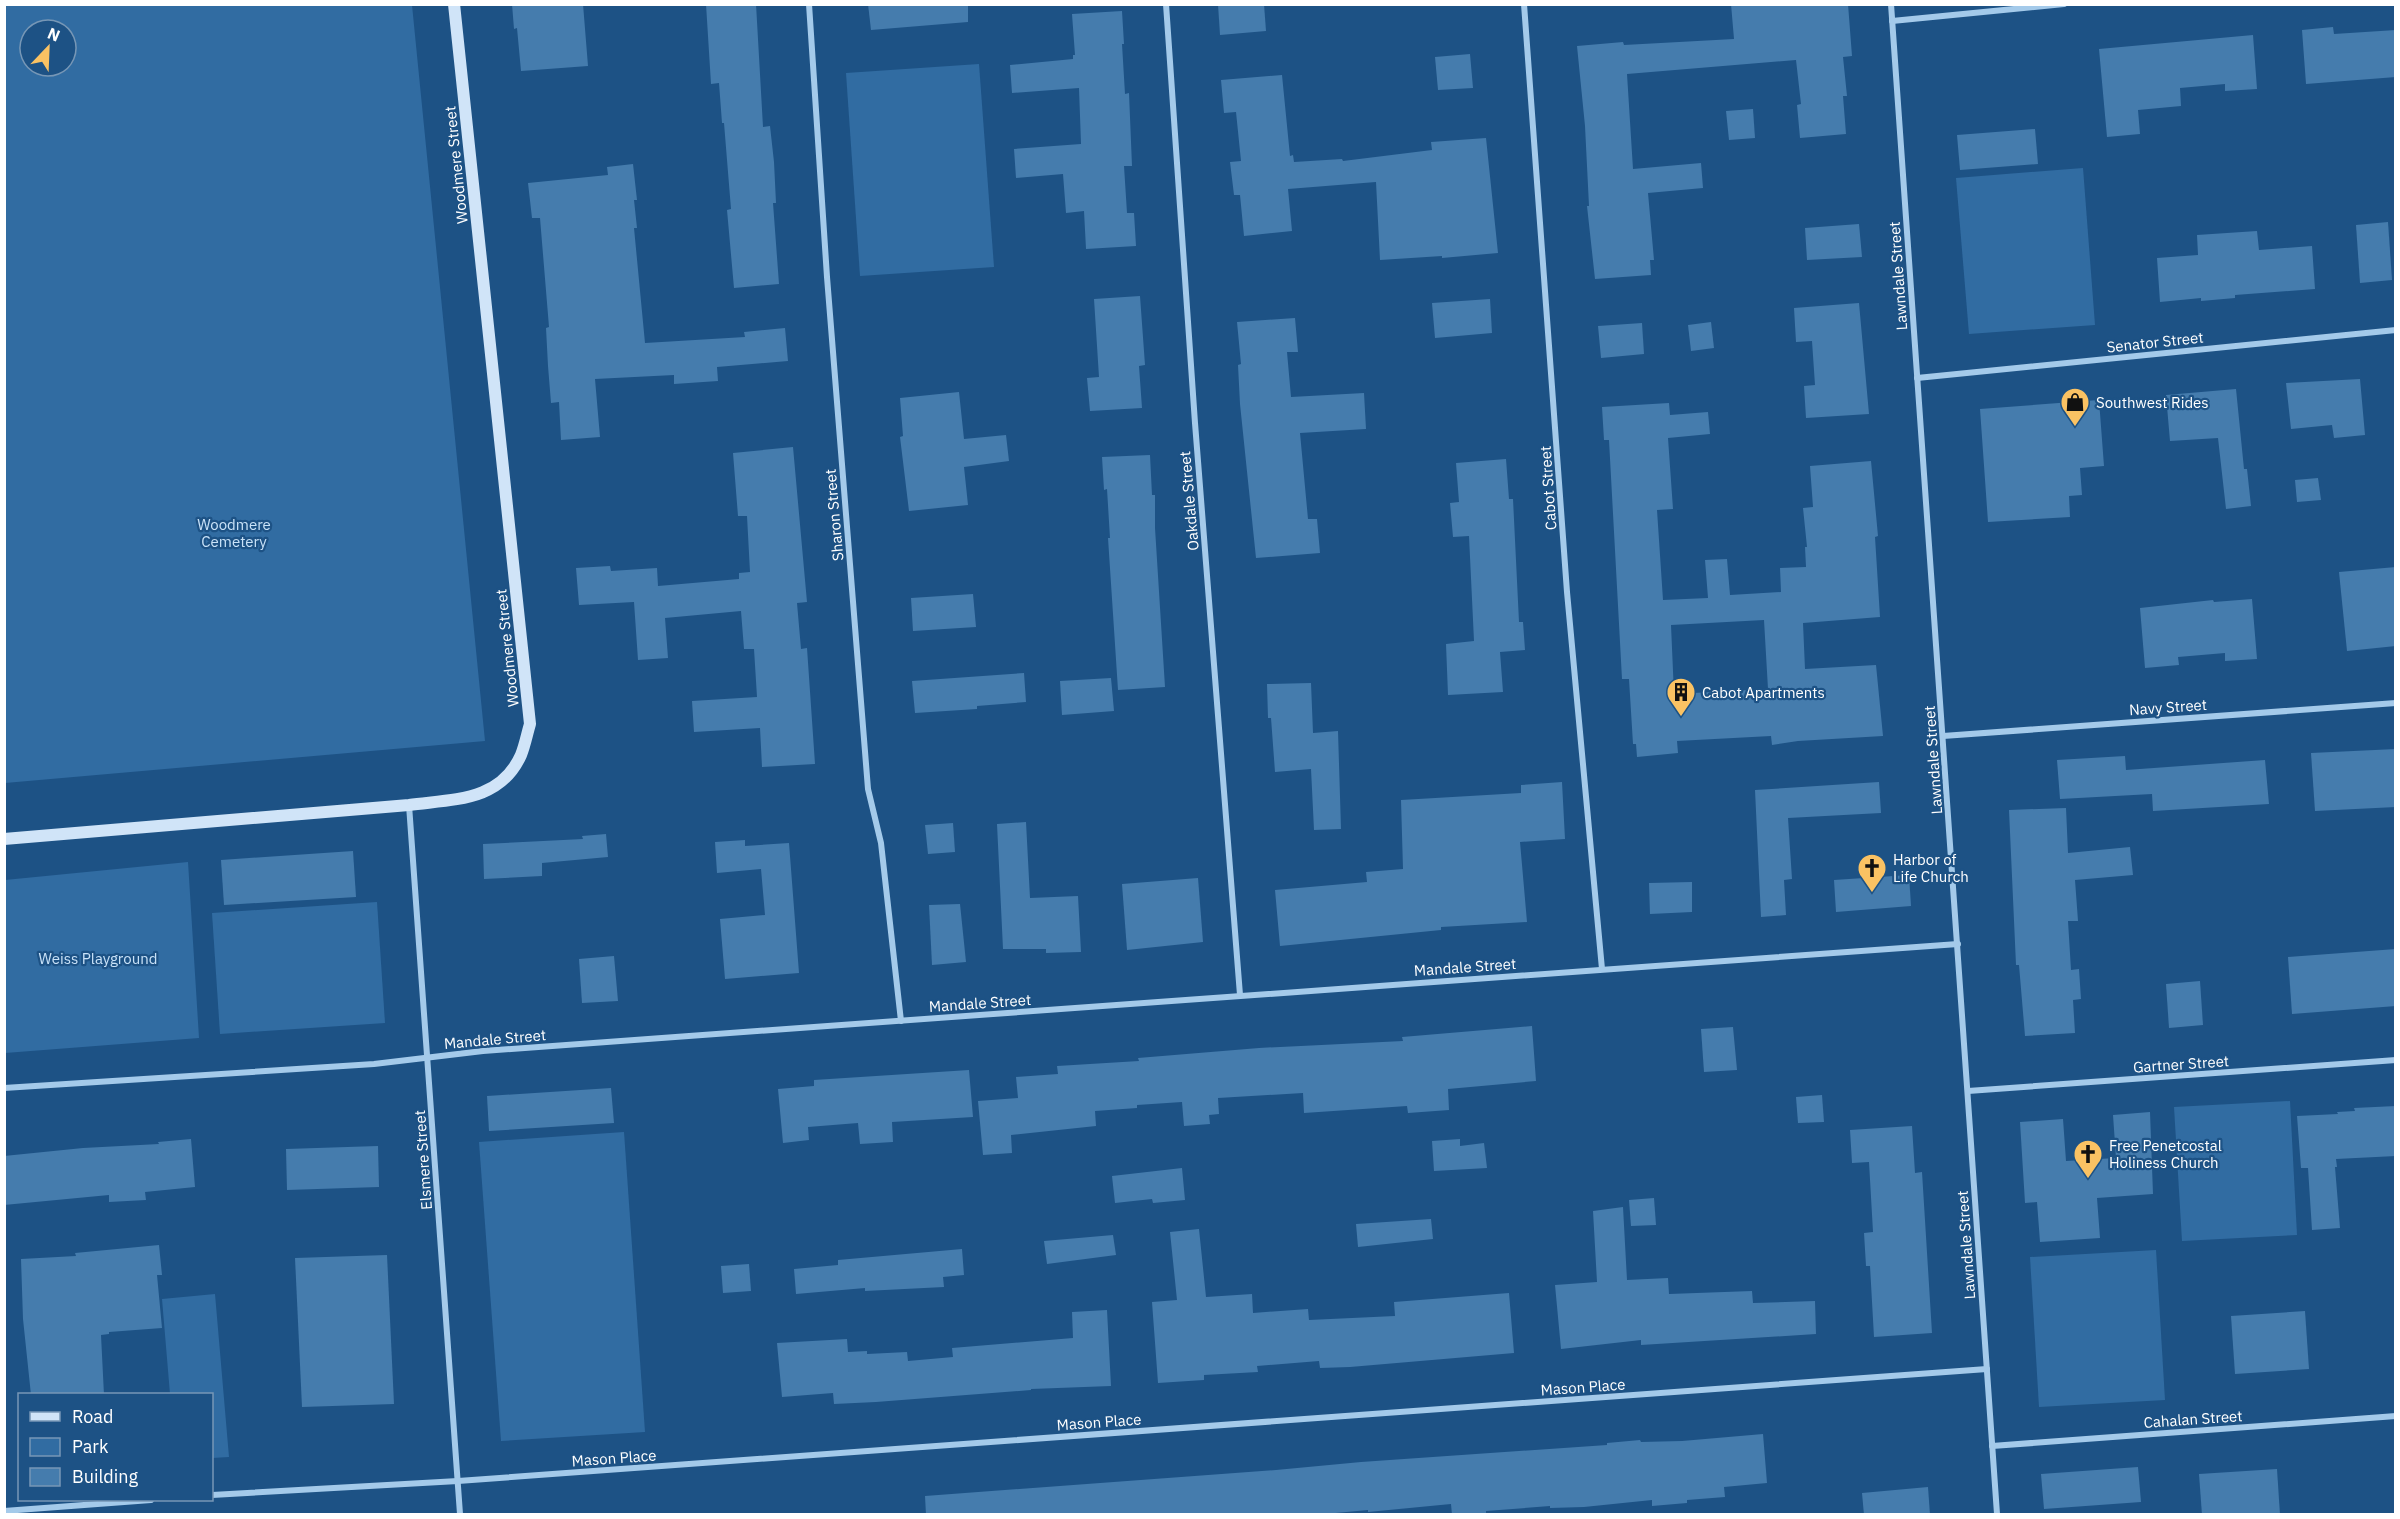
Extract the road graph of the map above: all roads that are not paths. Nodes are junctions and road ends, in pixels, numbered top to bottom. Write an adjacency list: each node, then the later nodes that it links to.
1 (454, 4): 12 (street, Woodmere Street)
2 (809, 4): 17 (street, Sharon Street)
3 (1166, 4): 16 (street, Oakdale Street)
4 (1524, 4): 15 (street, Cabot Street)
5 (1891, 4): 7 (street, Lawndale Street)
6 (2064, 4): 7 (street)
7 (1892, 21): 9 (street, Lawndale Street)
8 (2396, 330): 9 (street, Senator Street)
9 (1917, 378): 11 (street, Lawndale Street)
10 (2396, 703): 11 (street, Navy Street)
11 (1943, 736): 14 (street, Lawndale Street)
12 (409, 805): 13 (street, Woodmere Street); 18 (street, Elsmere Street)
13 (4, 839)
14 (1958, 944): 15 (street, Mandale Street); 21 (street, Lawndale Street)
15 (1602, 969): 16 (street, Mandale Street)
16 (1240, 995): 17 (street, Mandale Street)
17 (901, 1021): 18 (street, Mandale Street)
18 (428, 1057): 20 (street, Mandale Street); 25 (street, Elsmere Street)
19 (2396, 1060): 21 (street, Gartner Street)
20 (4, 1088)
21 (1968, 1091): 22 (street, Lawndale Street)
22 (1987, 1369): 24 (street, Lawndale Street); 25 (street, Mason Place)
23 (2396, 1416): 24 (street, Cahalan Street)
24 (1992, 1446): 30 (street, Lawndale Street)
25 (458, 1481): 26 (street, Mason Place); 29 (street, Elsmere Street)
26 (213, 1495)
27 (138, 1501): 28 (street)
28 (4, 1511)
29 (460, 1515)
30 (1997, 1515)

